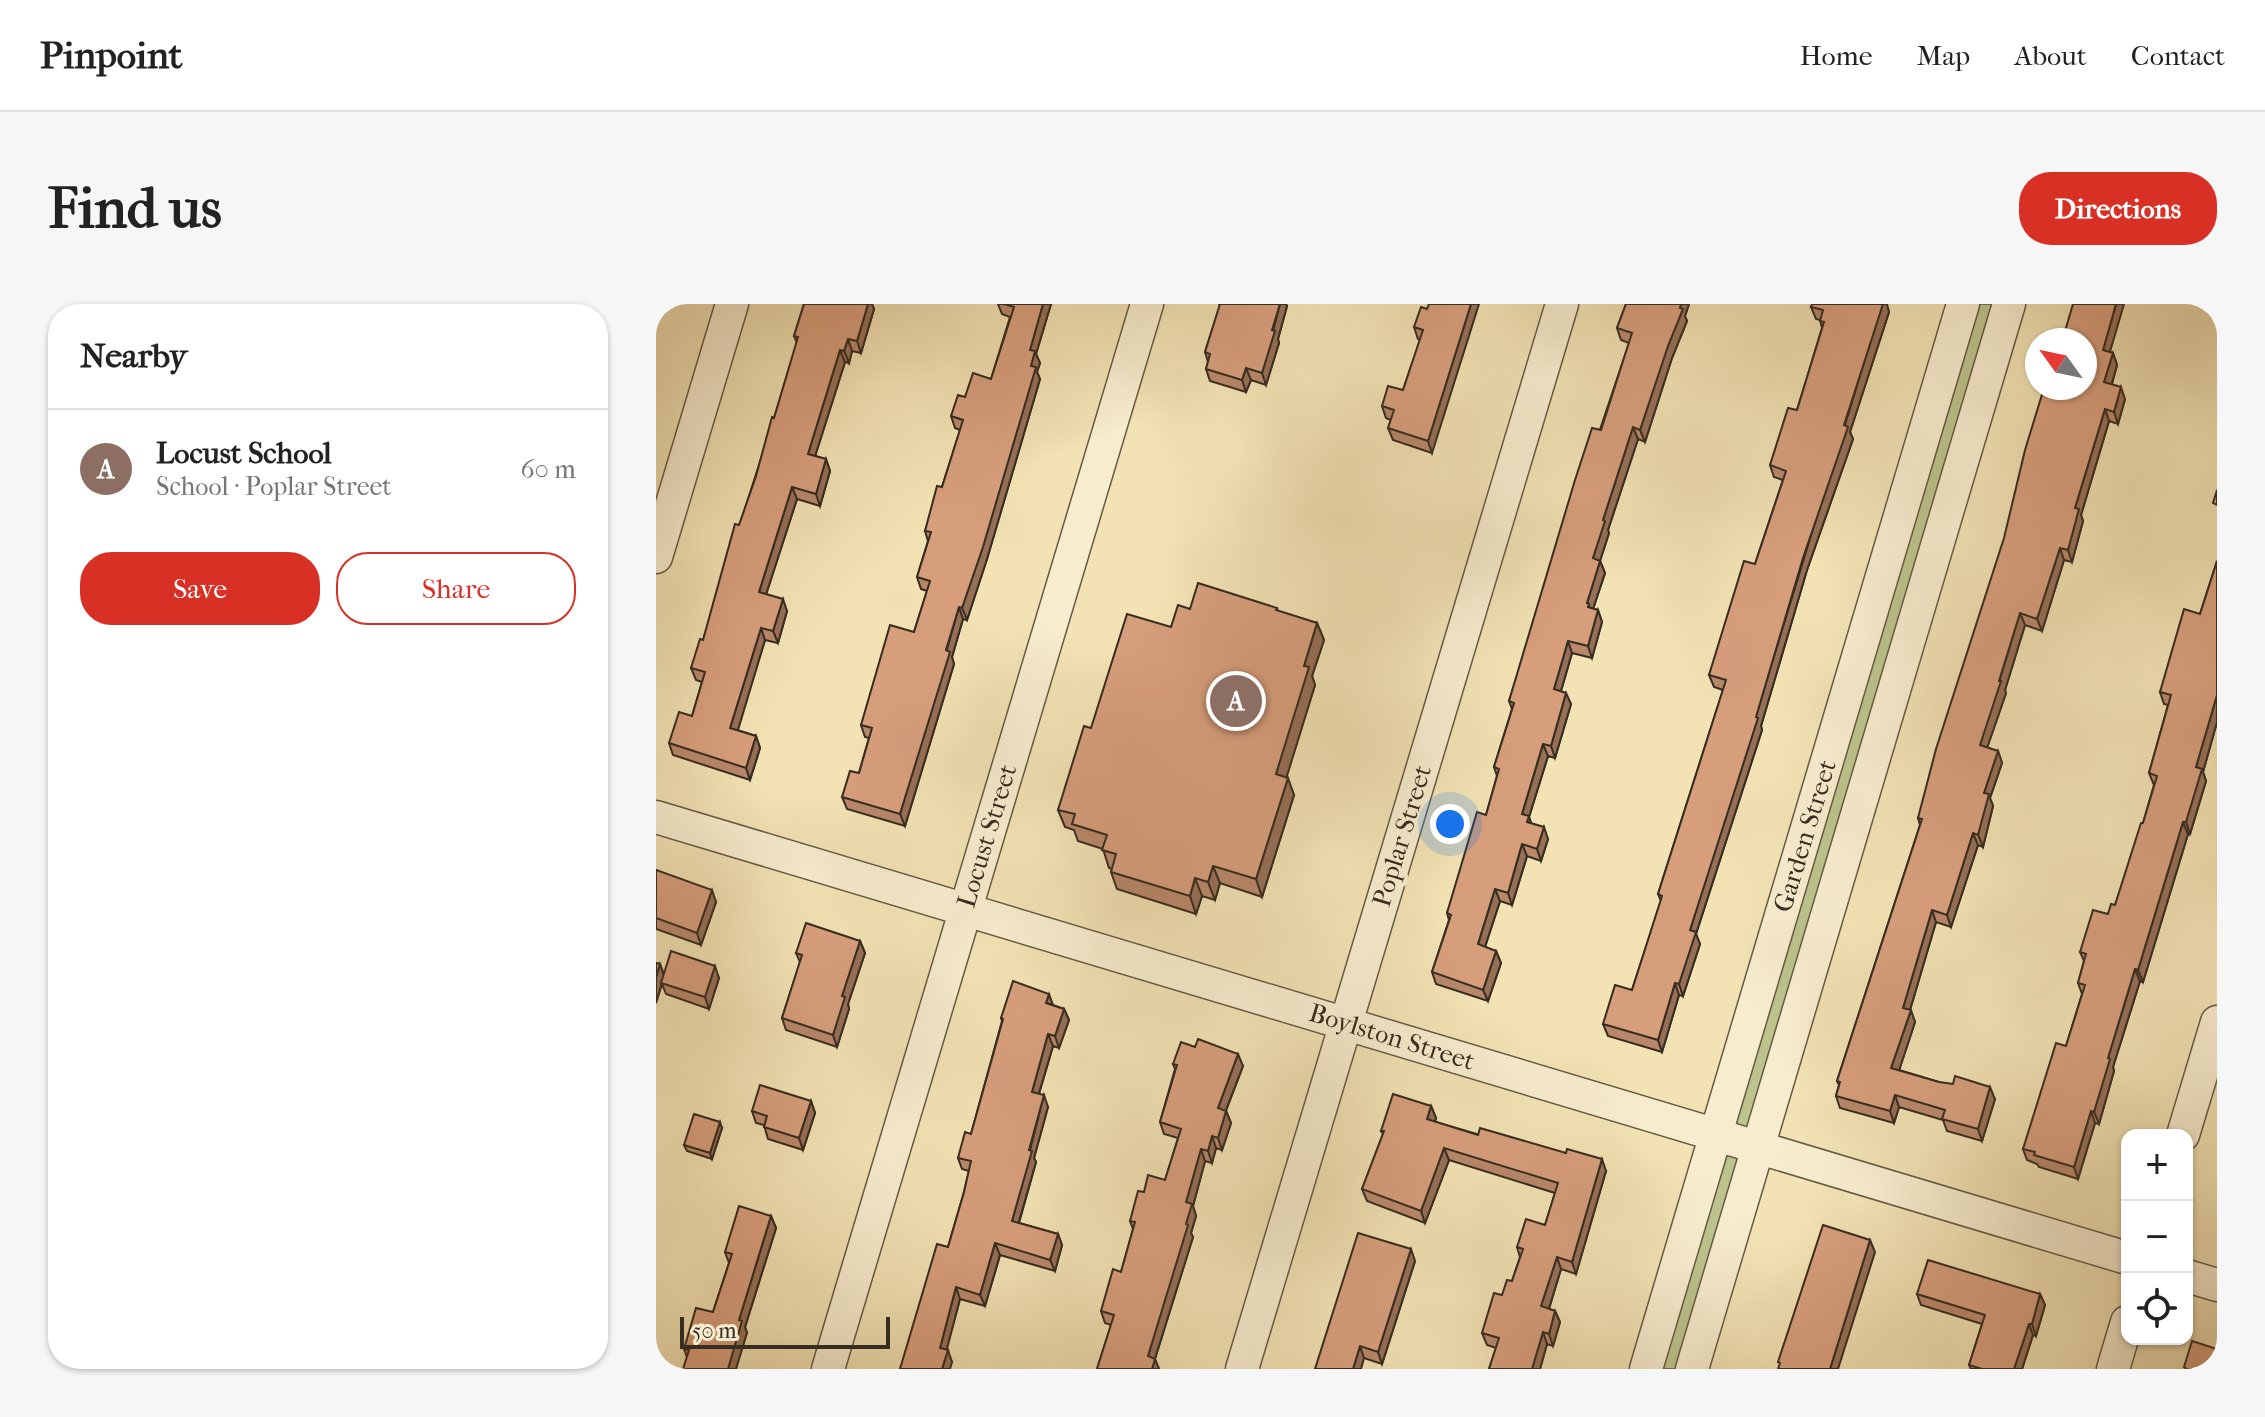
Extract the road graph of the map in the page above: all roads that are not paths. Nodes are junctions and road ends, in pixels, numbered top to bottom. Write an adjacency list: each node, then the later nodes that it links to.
1 (732, 304): 6 (street)
2 (1147, 304): 10 (street, Locust Street)
3 (1562, 304): 12 (street, Poplar Street)
4 (1963, 304): 7 (street, Garden Street)
5 (2009, 304): 8 (street, Garden Street)
6 (656, 557)
7 (1819, 789): 8 (street); 14 (street, Garden Street)
8 (1862, 798): 15 (street, Garden Street)
9 (656, 817): 10 (street, Boylston Street)
10 (965, 909): 12 (street, Boylston Street); 20 (street, Locust Street)
11 (2217, 1022): 13 (street)
12 (1346, 1024): 14 (street, Boylston Street); 21 (street, Poplar Street)
13 (2185, 1129)
14 (1716, 1134): 15 (street, Boylston Street); 22 (street, Garden Street)
15 (1759, 1147): 16 (street, Boylston Street); 23 (street, Garden Street)
16 (2121, 1256)
17 (2193, 1278): 18 (street)
18 (2217, 1285)
19 (2121, 1342): 24 (street)
20 (828, 1369)
21 (1242, 1369)
22 (1646, 1369)
23 (1692, 1369)
24 (2113, 1369)

